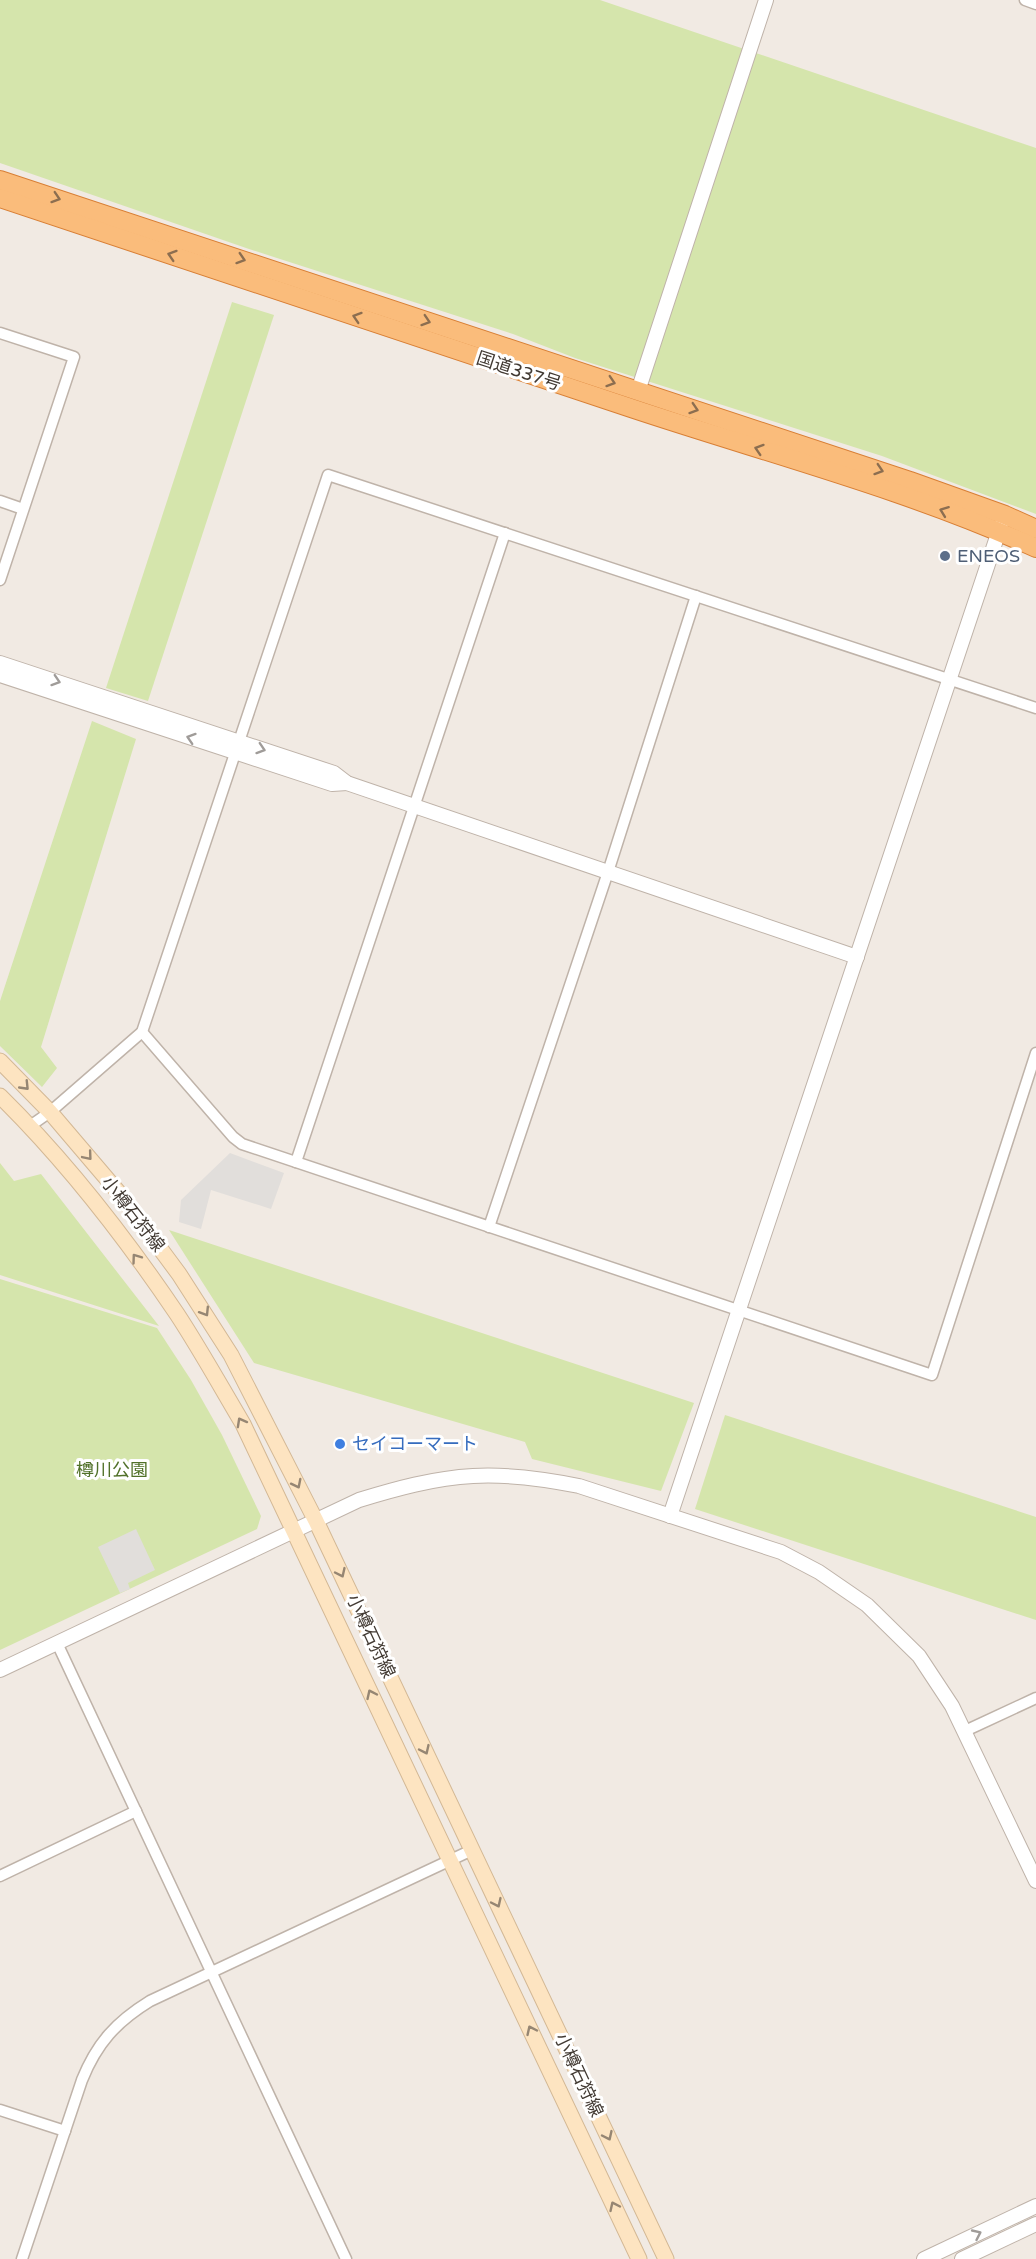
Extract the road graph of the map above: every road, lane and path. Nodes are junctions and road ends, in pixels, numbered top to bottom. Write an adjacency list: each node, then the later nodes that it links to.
1 (766, 0): 7 (street)
2 (1025, 0): 3 (street)
3 (1036, 4)
4 (0, 180): 7 (highway, 国道337号, one-way to 7)
5 (0, 198): 8 (highway, 国道337号, one-way to 5)
6 (0, 333): 10 (street)
7 (638, 391): 8 (street); 11 (highway, 国道337号, one-way to 11)
8 (632, 409): 11 (highway, 国道337号, one-way to 8)
9 (0, 501): 10 (street)
10 (23, 509): 15 (street)
11 (1002, 523): 12 (highway, 国道337号); 14 (highway, 国道337号); 19 (street)
12 (1036, 529)
13 (505, 533): 16 (street); 21 (street); 22 (street)
14 (1036, 549)
15 (0, 580)
16 (696, 596): 19 (street); 23 (street)
17 (0, 663): 21 (street, one-way to 21)
18 (0, 675): 21 (street, one-way to 18)
19 (949, 681): 20 (street); 24 (street)
20 (1036, 708)
21 (236, 747): 22 (street); 25 (street)
22 (415, 806): 23 (street); 31 (street)
23 (608, 872): 24 (street); 32 (street)
24 (857, 957): 33 (street)
25 (142, 1032): 29 (street); 31 (street)
26 (1036, 1053): 33 (street)
27 (0, 1060): 29 (main road, 小樽石狩線, one-way to 29)
28 (0, 1096): 30 (main road, 小樽石狩線)
29 (50, 1112): 30 (street); 35 (main road, 小樽石狩線, one-way to 35)
30 (30, 1126): 36 (main road, 小樽石狩線, one-way to 30)
31 (296, 1162): 32 (street)
32 (489, 1227): 33 (street)
33 (739, 1310): 34 (street)
34 (670, 1516): 35 (street); 40 (street)
35 (316, 1521): 36 (street); 42 (main road, 小樽石狩線, one-way to 42)
36 (294, 1532): 37 (street); 43 (main road, 小樽石狩線, one-way to 36)
37 (57, 1643): 38 (street); 41 (street)
38 (0, 1670)
39 (1036, 1698): 40 (street)
40 (965, 1731): 45 (street)
41 (136, 1811): 44 (street); 46 (street)
42 (472, 1850): 43 (street); 54 (main road, 小樽石狩線, one-way to 54)
43 (450, 1861): 46 (street); 53 (main road, 小樽石狩線, one-way to 43)
44 (0, 1876)
45 (1036, 1881)
46 (213, 1973): 48 (street); 52 (street)
47 (0, 2110): 48 (street)
48 (65, 2131): 51 (street)
49 (1036, 2206): 55 (street, one-way to 49)
50 (1036, 2224): 56 (street)
51 (22, 2259)
52 (346, 2259)
53 (639, 2259)
54 (666, 2259)
55 (924, 2259)
56 (962, 2259)

